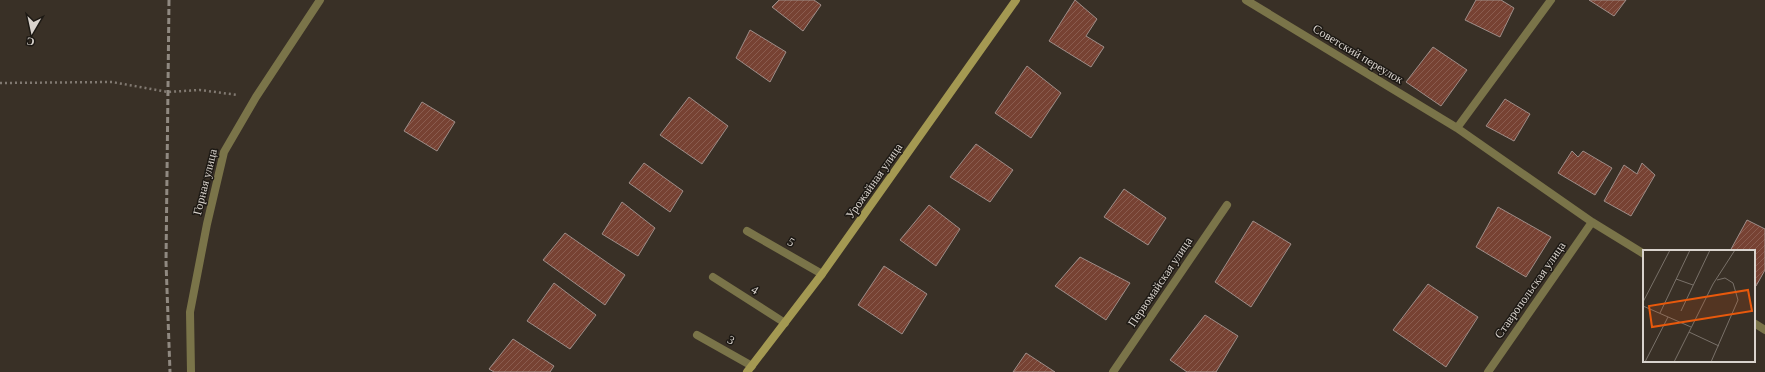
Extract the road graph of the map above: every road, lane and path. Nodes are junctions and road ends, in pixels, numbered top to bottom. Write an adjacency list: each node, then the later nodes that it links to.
1 (320, 0): 6 (street, Горная улица)
2 (1016, 0): 12 (main road, Урожайная улица)
3 (1246, 0): 7 (street, Советский переулок)
4 (1551, 0): 7 (street)
5 (0, 83): 6 (path)
6 (256, 97): 19 (street, Горная улица)
7 (1457, 128): 9 (street, Советский переулок)
8 (1226, 205): 20 (street, Первомайская улица)
9 (1592, 222): 11 (street, Советский переулок); 21 (street, Ставропольская улица)
10 (747, 231): 12 (street, 5)
11 (1643, 253)
12 (822, 274): 14 (main road, Урожайная улица)
13 (713, 277): 14 (street, 4)
14 (785, 323): 18 (main road, Урожайная улица)
15 (1755, 324): 16 (street)
16 (1765, 330)
17 (697, 335): 18 (street, 3)
18 (750, 369)
19 (191, 372)
20 (1114, 372)
21 (1488, 372)

